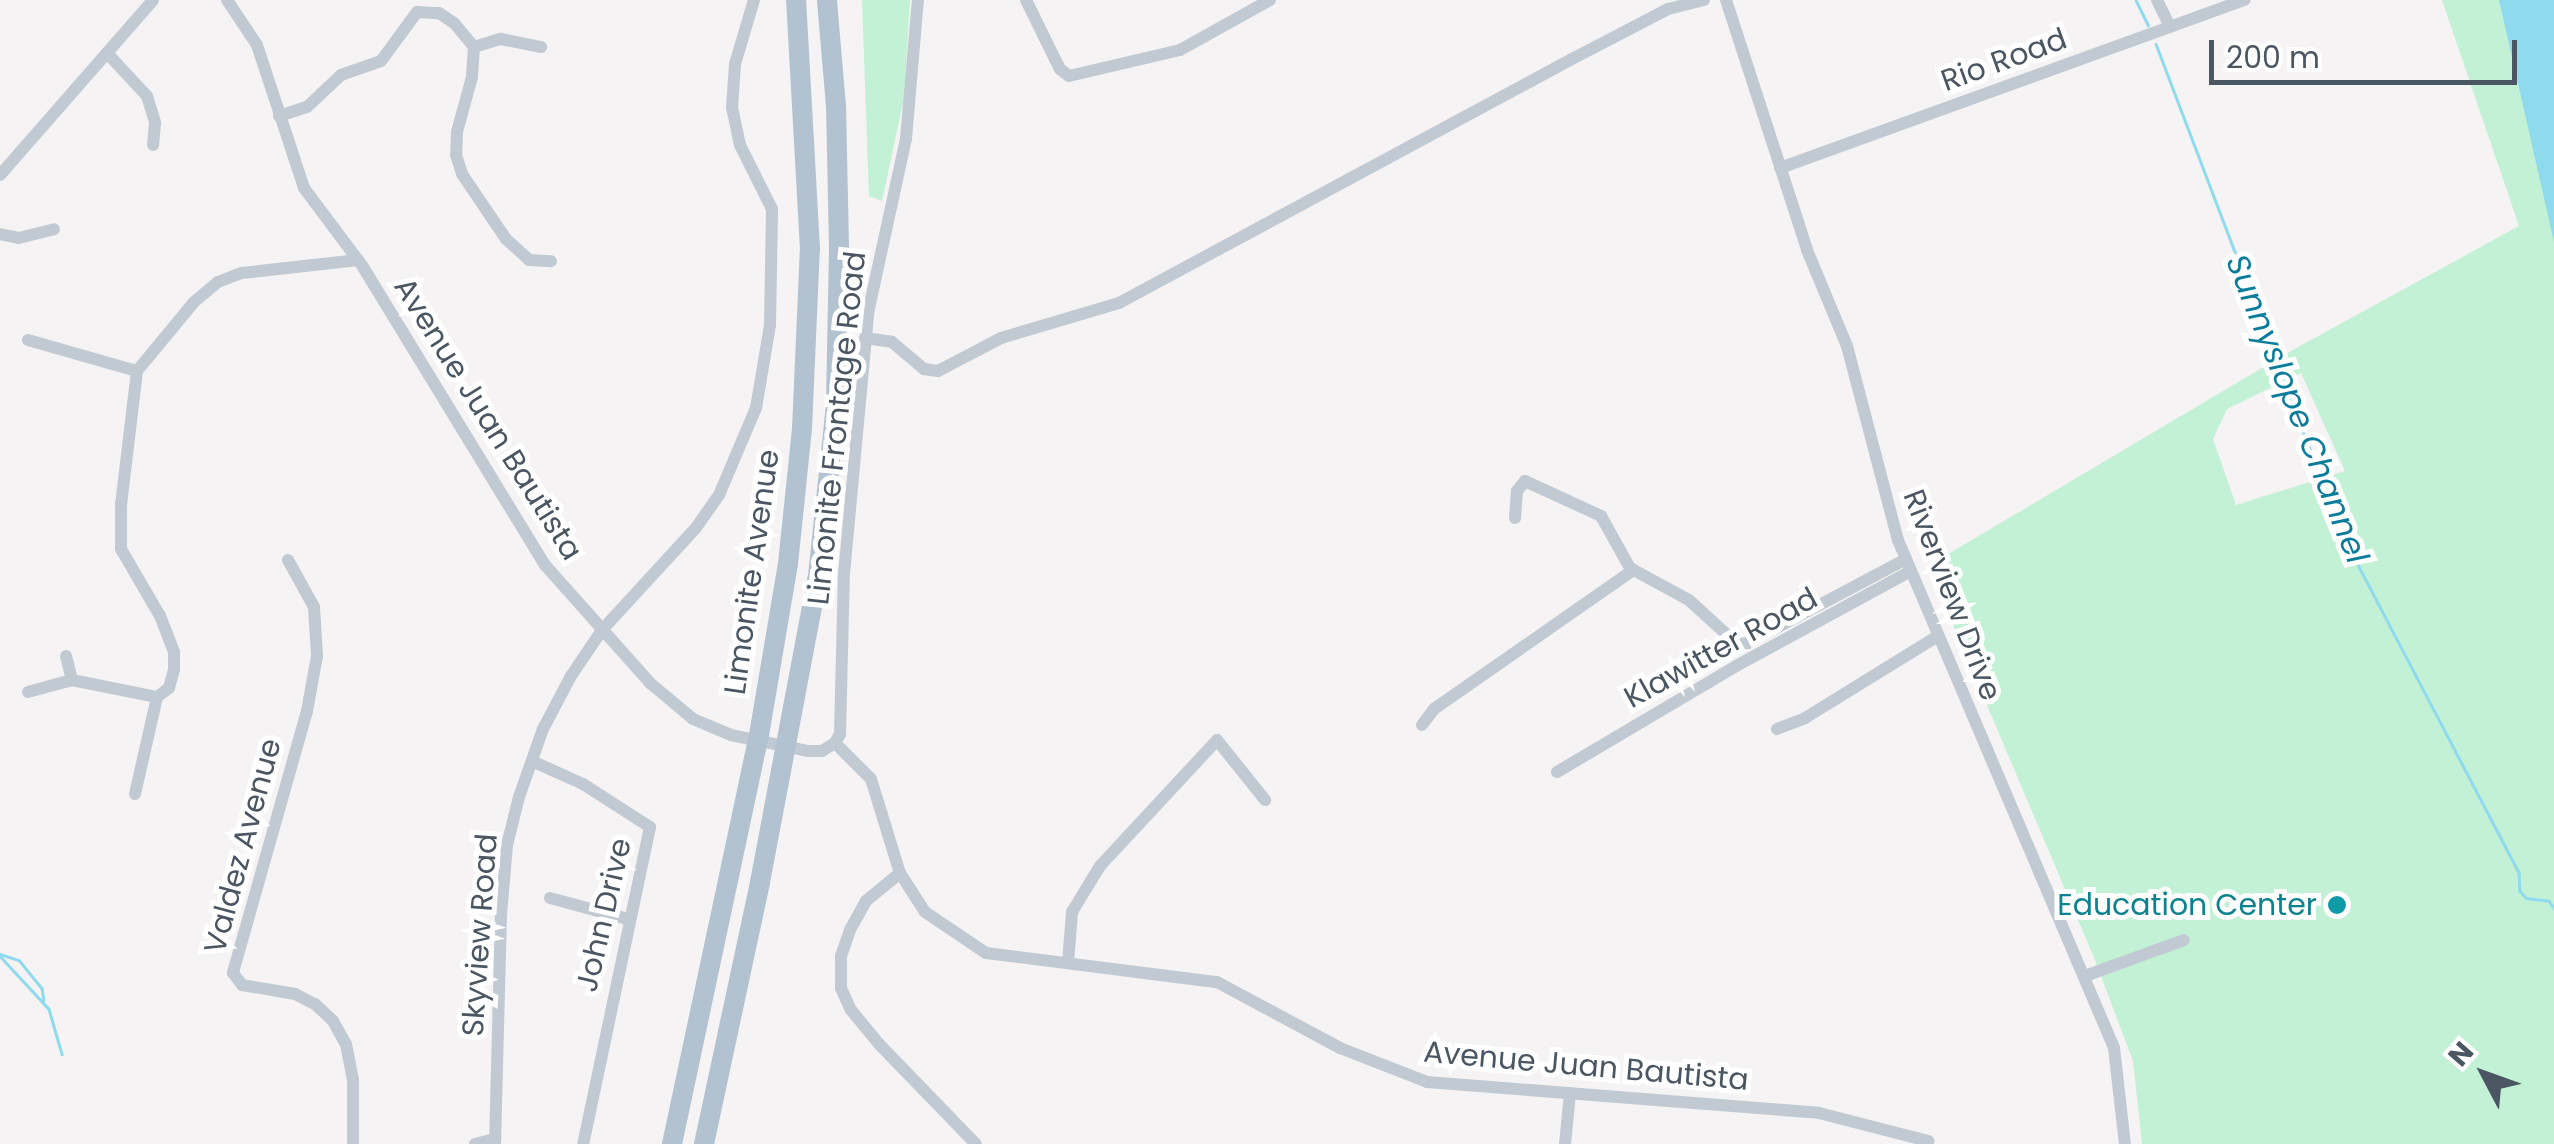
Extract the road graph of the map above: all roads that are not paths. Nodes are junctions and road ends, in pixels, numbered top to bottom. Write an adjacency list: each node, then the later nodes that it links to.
1 (153, 0): 16 (street)
2 (227, 0): 17 (street, Avenue Juan Bautista)
3 (754, 0): 32 (street, Skyview Road)
4 (796, 0): 42 (main road, Limonite Avenue)
5 (827, 0): 43 (main road, Limonite Avenue)
6 (918, 0): 25 (street, Limonite Frontage Road)
7 (1026, 0): 8 (street)
8 (1270, 0)
9 (1704, 0): 25 (street)
10 (1726, 0): 19 (street, Riverview Drive)
11 (2157, 0): 13 (street)
12 (2245, 0): 13 (street, Rio Road)
13 (2164, 29): 19 (street, Rio Road)
14 (474, 47): 15 (street); 17 (street); 24 (street)
15 (542, 48)
16 (107, 53): 18 (street); 20 (street)
17 (279, 116): 23 (street, Avenue Juan Bautista)
18 (153, 145)
19 (1780, 168): 30 (street, Riverview Drive)
20 (0, 175)
21 (54, 229): 22 (street)
22 (0, 234)
23 (358, 260): 27 (street); 32 (street, Avenue Juan Bautista)
24 (551, 260)
25 (865, 338): 44 (street, Limonite Frontage Road)
26 (28, 340): 27 (street)
27 (137, 371): 39 (street)
28 (1514, 518): 31 (street)
29 (288, 560): 58 (street, Valdez Avenue)
30 (1908, 565): 33 (street, Riverview Drive); 34 (street); 36 (street, Klawitter Road)
31 (1633, 570): 34 (street); 40 (street)
32 (602, 630): 42 (street, Avenue Juan Bautista); 45 (street, Skyview Road)
33 (1938, 636): 41 (street); 54 (street, Riverview Drive)
34 (1744, 644): 36 (street)
35 (66, 656): 37 (street)
36 (1751, 658): 46 (street, Klawitter Road)
37 (72, 680): 38 (street); 39 (street)
38 (28, 692)
39 (157, 697): 47 (street)
40 (1422, 725)
41 (1777, 729)
42 (758, 740): 43 (street, Avenue Juan Bautista); 61 (main road, Limonite Avenue)
43 (788, 744): 44 (street, Avenue Juan Bautista); 62 (main road, Limonite Avenue)
44 (834, 744): 49 (street, Avenue Juan Bautista)
45 (534, 762): 51 (street, John Drive); 57 (street, Skyview Road)
46 (1557, 772)
47 (135, 794)
48 (1265, 800): 53 (street)
49 (900, 873): 53 (street, Avenue Juan Bautista); 63 (street)
50 (550, 898): 51 (street)
51 (628, 919): 60 (street, John Drive)
52 (2184, 940): 54 (street)
53 (1068, 963): 55 (street, Avenue Juan Bautista)
54 (2085, 976): 65 (street, Riverview Drive)
55 (1570, 1093): 56 (street, Avenue Juan Bautista); 64 (street)
56 (1928, 1141)
57 (495, 1142): 59 (street)
58 (354, 1144)
59 (475, 1144)
60 (583, 1144)
61 (672, 1144)
62 (704, 1144)
63 (976, 1144)
64 (1565, 1144)
65 (2126, 1144)

